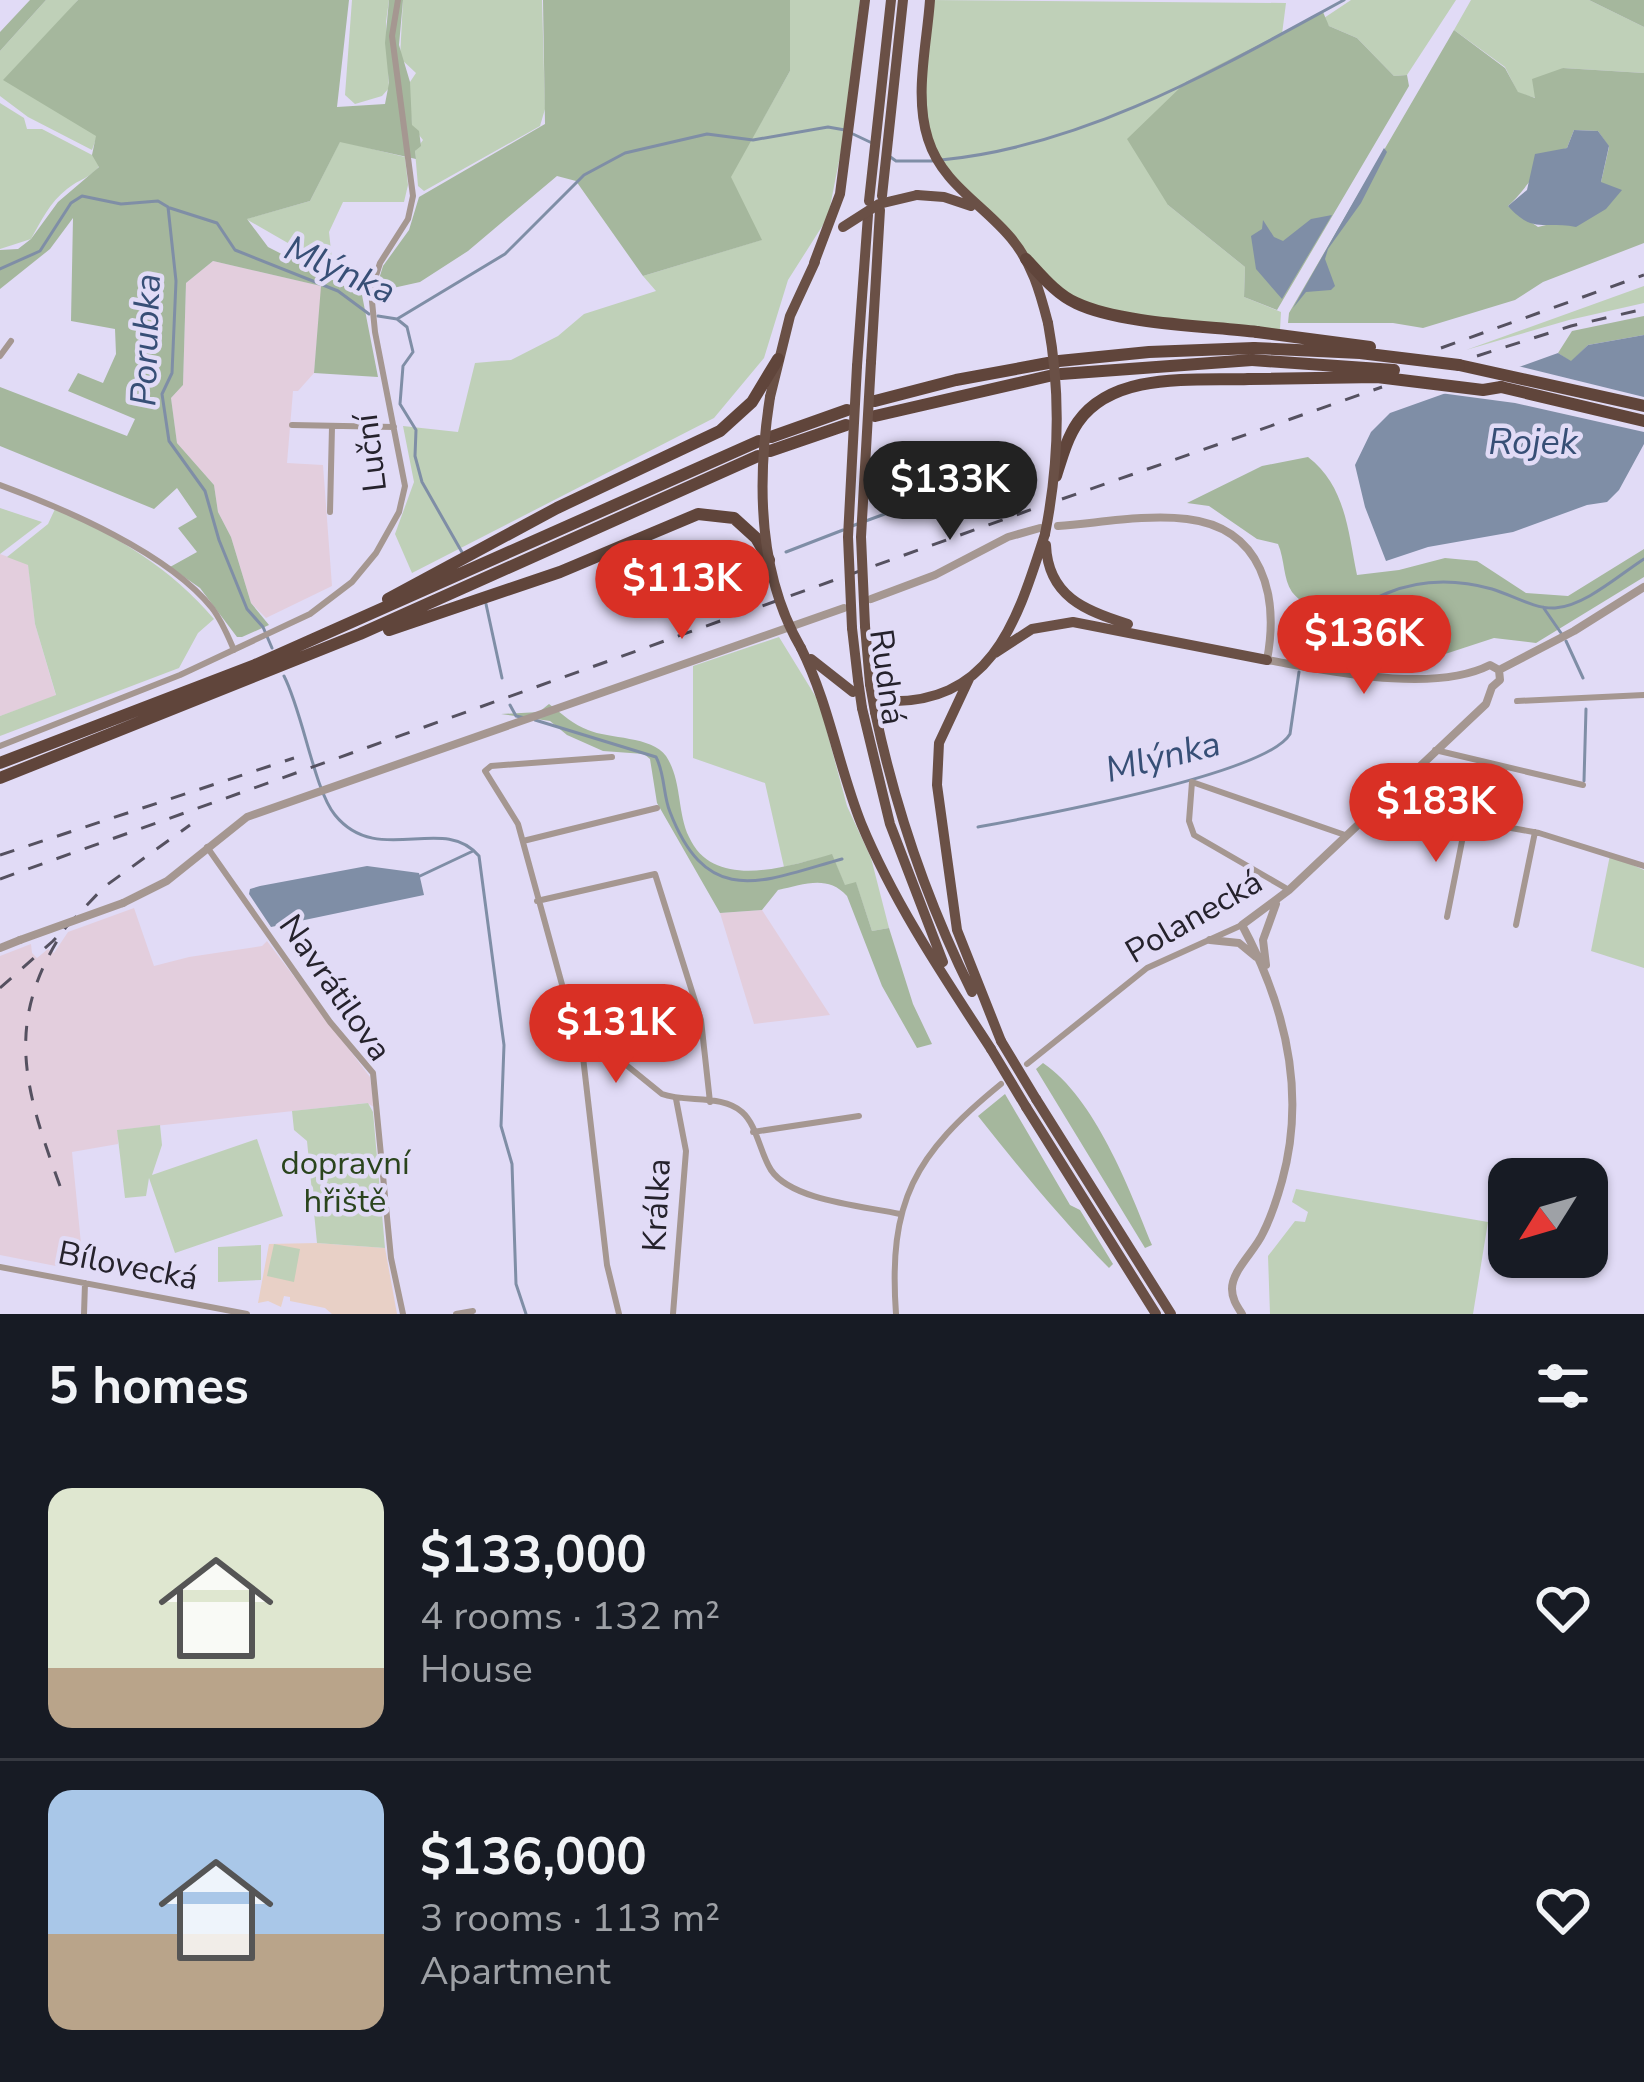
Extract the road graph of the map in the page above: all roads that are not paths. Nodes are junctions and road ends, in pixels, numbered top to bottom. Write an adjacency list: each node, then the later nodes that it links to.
1 (398, 0): 22 (street, Luční)
2 (865, 0): 9 (highway)
3 (891, 0): 6 (highway, Rudná)
4 (903, 0): 6 (highway, Rudná)
5 (930, 0): 7 (highway)
6 (875, 206): 34 (highway, Rudná, bridge); 34 (highway, Rudná, bridge)
7 (980, 210): 8 (highway); 9 (highway, bridge)
8 (1026, 259): 14 (highway, bridge); 24 (highway, bridge)
9 (814, 263): 13 (highway)
10 (11, 341): 12 (street)
11 (1253, 354): 14 (highway, bridge); 15 (highway, bridge); 18 (highway)
12 (0, 356)
13 (778, 359): 16 (highway)
14 (1459, 364): 17 (highway)
15 (1502, 387): 20 (highway); 24 (highway, bridge)
16 (764, 395): 30 (highway, bridge); 38 (highway)
17 (1644, 406)
18 (875, 409)
19 (846, 417): 38 (highway)
20 (1644, 422)
21 (292, 424): 23 (street)
22 (394, 427): 23 (street); 37 (street, Luční)
23 (332, 428): 26 (street)
24 (1055, 477): 28 (highway, bridge)
25 (0, 484): 37 (street)
26 (330, 512)
27 (1058, 526): 40 (street)
28 (1043, 531): 29 (highway); 32 (street)
29 (1042, 554): 35 (highway); 39 (highway)
30 (772, 567): 36 (highway, bridge); 38 (highway, bridge)
31 (1644, 587): 41 (street)
32 (871, 599)
33 (844, 608): 62 (street)
34 (858, 627): 45 (highway, Rudná)
35 (1195, 644): 39 (highway); 40 (highway)
36 (801, 648): 45 (highway); 74 (highway)
37 (235, 650): 50 (street, Luční)
38 (299, 653): 42 (highway)
39 (995, 653): 44 (highway)
40 (1267, 660): 43 (street)
41 (1499, 670): 43 (street); 46 (street)
42 (257, 671): 53 (highway); 54 (highway)
43 (1480, 673): 46 (street)
44 (969, 680): 49 (highway); 74 (highway)
45 (860, 686): 49 (highway, Rudná, bridge); 74 (highway, Rudná, bridge)
46 (1492, 687): 51 (street, Polanecká)
47 (1644, 695): 48 (street)
48 (1517, 701)
49 (879, 707): 74 (highway, Rudná)
50 (0, 746)
51 (1435, 750): 55 (street); 56 (street, Polanecká)
52 (612, 757): 61 (street)
53 (0, 764)
54 (0, 778)
55 (1583, 785)
56 (1378, 804): 58 (street); 60 (street, Polanecká)
57 (656, 808): 61 (street)
58 (1466, 821): 59 (street); 67 (street)
59 (1534, 832): 63 (street); 69 (street)
60 (1345, 835): 64 (street, Polanecká); 64 (street)
61 (523, 841): 66 (street)
62 (207, 848): 71 (street, bridge); 90 (street, Navrátilova)
63 (1644, 866)
64 (1289, 890): 65 (street, Polanecká)
65 (1278, 899): 68 (street, Polanecká); 72 (street)
66 (537, 901): 73 (street); 78 (street)
67 (1447, 917)
68 (1242, 925): 70 (street, Polanecká); 72 (street)
69 (1516, 926)
70 (1210, 940): 72 (street); 75 (street, Polanecká)
71 (0, 948)
72 (1267, 972): 97 (street)
73 (580, 1031): 77 (street); 92 (street)
74 (996, 1045): 79 (highway, bridge)
75 (1027, 1064)
76 (1001, 1084): 82 (street)
77 (676, 1099): 78 (street); 93 (street, Králka)
78 (710, 1102): 81 (street)
79 (1031, 1103): 95 (highway); 96 (highway)
80 (859, 1116): 81 (street)
81 (753, 1132): 82 (street)
82 (900, 1214): 94 (street)
83 (0, 1267): 84 (street, Bílovecká)
84 (85, 1283): 85 (street, Bílovecká); 87 (street)
85 (199, 1304): 88 (street); 89 (street, Bílovecká)
86 (473, 1311): 91 (street)
87 (84, 1314)
88 (196, 1314)
89 (247, 1314)
90 (403, 1314)
91 (456, 1314)
92 (619, 1314)
93 (673, 1314)
94 (896, 1314)
95 (1156, 1314)
96 (1171, 1314)
97 (1242, 1314)

